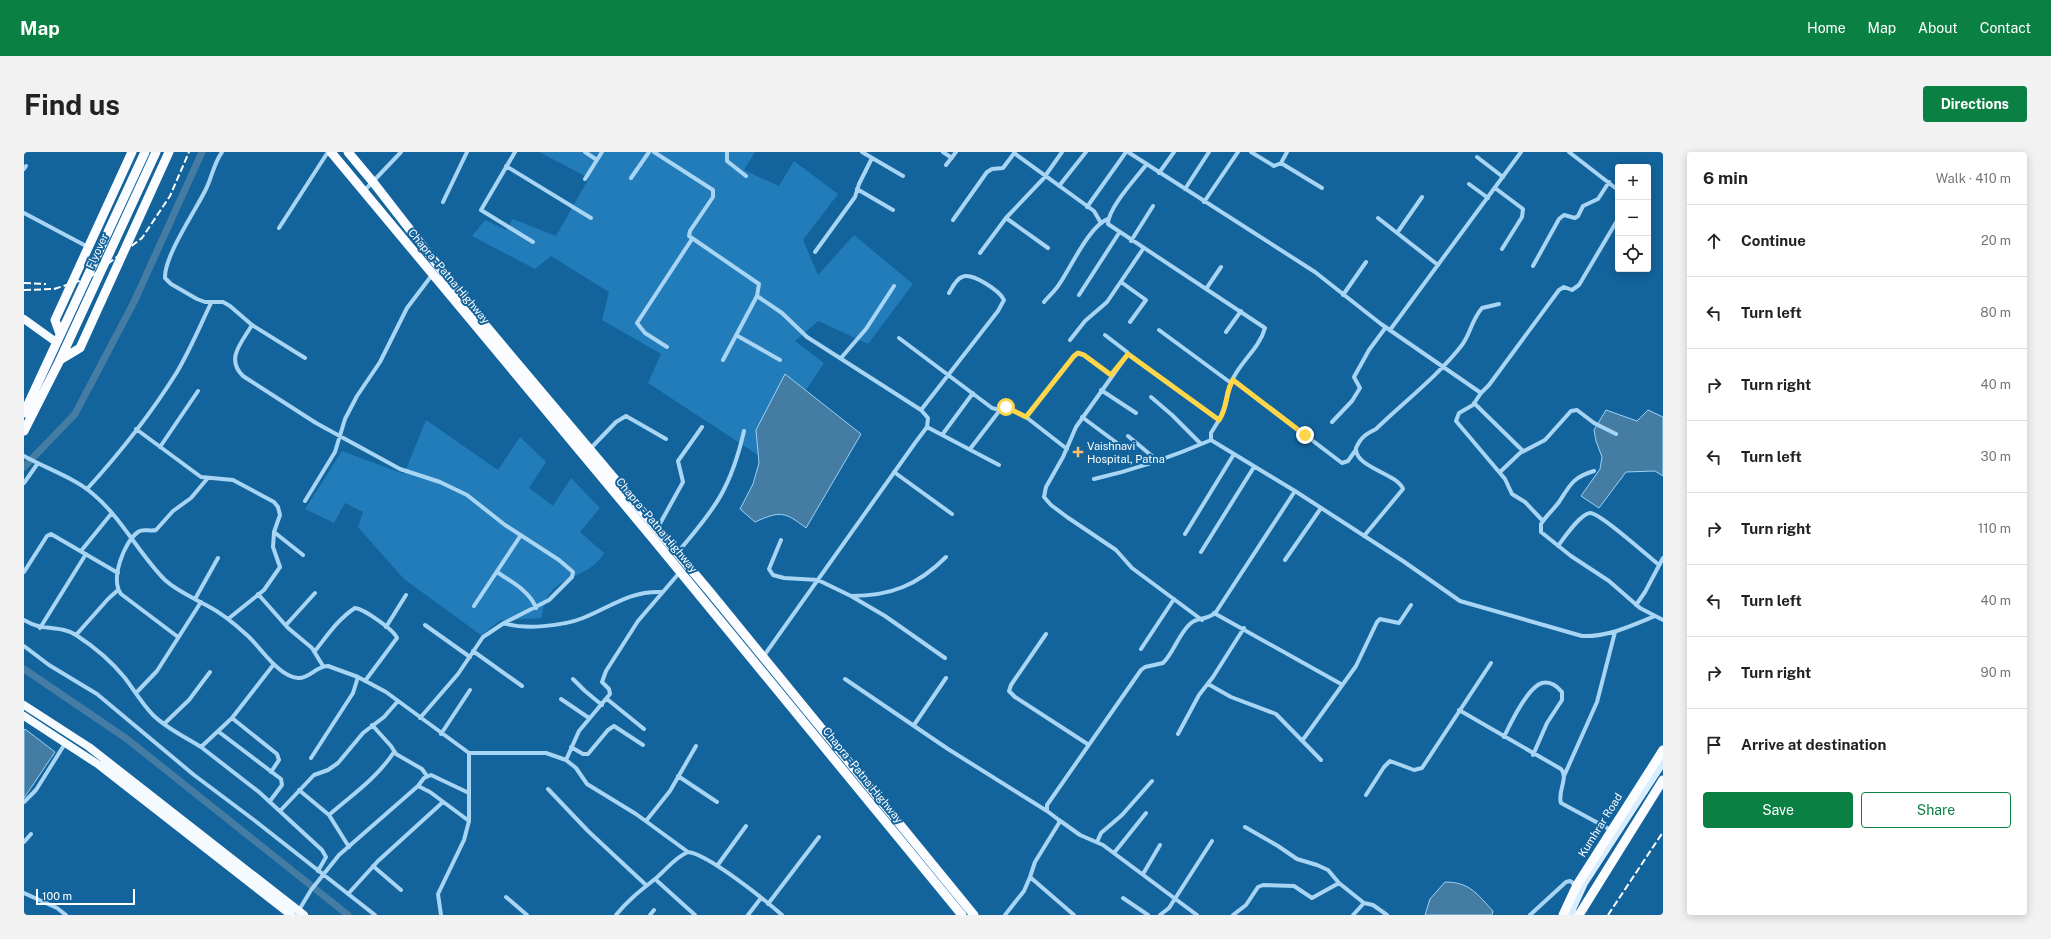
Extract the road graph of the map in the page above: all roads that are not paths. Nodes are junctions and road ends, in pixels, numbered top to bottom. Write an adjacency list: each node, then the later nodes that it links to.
1 (132, 152): 78 (highway)
2 (145, 152): 108 (highway, Flyover)
3 (156, 152): 115 (highway, Flyover)
4 (169, 152): 115 (highway)
5 (222, 152): 97 (street)
6 (330, 152): 56 (highway, Chapra - Patna Highway); 72 (street)
7 (348, 152): 47 (highway, Chapra - Patna Highway)
8 (467, 152): 59 (street)
9 (515, 152): 39 (street)
10 (585, 152): 35 (street)
11 (602, 152): 35 (street)
12 (649, 152): 45 (street)
13 (654, 152): 75 (street)
14 (727, 152): 41 (street)
15 (862, 152): 33 (street)
16 (943, 152): 34 (street)
17 (956, 152): 34 (street)
18 (1062, 152): 43 (street)
19 (1086, 152): 50 (street)
20 (1127, 152): 31 (street); 62 (street)
21 (1138, 152): 31 (street)
22 (1174, 152): 40 (street)
23 (1209, 152): 55 (street)
24 (1238, 152): 60 (street)
25 (1251, 152): 36 (street)
26 (1287, 152): 36 (street)
27 (1520, 152): 44 (street)
28 (1569, 152): 48 (street)
29 (399, 153): 47 (street)
30 (1014, 153): 43 (street); 69 (street)
31 (1134, 157): 38 (street)
32 (1477, 157): 44 (street)
33 (872, 158): 42 (street); 54 (street)
34 (952, 158): 37 (street)
35 (597, 160): 46 (street)
36 (1281, 163): 52 (street)
37 (946, 165)
38 (1146, 165): 40 (street); 68 (street)
39 (506, 166): 65 (street); 77 (street)
40 (1159, 173): 55 (street)
41 (746, 176)
42 (903, 176)
43 (1045, 176): 50 (street); 66 (street)
44 (1503, 177): 53 (street)
45 (631, 178)
46 (585, 179)
47 (374, 182): 56 (street); 150 (highway, Chapra - Patna Highway)
48 (1609, 182): 51 (street); 86 (street)
49 (1469, 184): 58 (street)
50 (1059, 186): 62 (street)
51 (1615, 187)
52 (1322, 188)
53 (1495, 188): 58 (street); 81 (street)
54 (857, 189): 63 (street); 82 (street)
55 (1185, 189): 60 (street)
56 (363, 192): 88 (highway, Chapra - Patna Highway)
57 (1422, 198): 74 (street)
58 (1488, 198): 85 (street)
59 (443, 202)
60 (1204, 202): 93 (street)
61 (1153, 206): 76 (street)
62 (1087, 207): 70 (street)
63 (893, 210)
64 (24, 213): 78 (street)
65 (591, 218)
66 (1006, 218): 79 (street); 83 (street)
67 (1378, 218): 74 (street)
68 (1108, 219): 70 (street); 73 (street)
69 (953, 220)
70 (1101, 223): 96 (street)
71 (1615, 224): 125 (street)
72 (279, 228)
73 (1120, 233): 76 (street); 95 (street)
74 (1396, 233): 85 (street)
75 (692, 239): 94 (street); 111 (street)
76 (1131, 241): 80 (street)
77 (533, 242)
78 (88, 247): 108 (highway)
79 (1048, 248)
80 (1143, 249): 89 (street); 91 (street)
81 (1502, 249)
82 (815, 252)
83 (980, 253)
84 (1366, 262): 93 (street)
85 (1438, 265): 103 (street)
86 (1533, 266)
87 (1221, 267): 91 (street)
88 (432, 275): 143 (street); 194 (highway, Chapra - Patna Highway)
89 (1121, 282): 101 (street); 110 (street)
90 (894, 286): 114 (street)
91 (1206, 289): 99 (street)
92 (949, 293): 119 (street)
93 (1343, 295): 103 (street)
94 (757, 296): 106 (street); 114 (street)
95 (1079, 296)
96 (1044, 302)
97 (211, 303): 102 (street); 138 (street)
98 (1499, 304): 118 (street)
99 (1241, 311): 105 (street); 121 (street)
100 (24, 319): 108 (main road)
101 (1130, 322)
102 (252, 325): 113 (street); 143 (street)
103 (1388, 329): 118 (street); 135 (street)
104 (1159, 330): 121 (street)
105 (1226, 332)
106 (736, 335): 116 (street); 117 (street)
107 (1105, 335): 112 (street)
108 (58, 338): 130 (highway, Flyover)
109 (899, 338): 119 (street)
110 (1070, 340)
111 (667, 347)
112 (1128, 354): 120 (street); 134 (street)
113 (305, 358)
114 (841, 358): 128 (street)
115 (60, 360): 139 (highway, Flyover)
116 (723, 360)
117 (780, 360)
118 (1443, 367): 125 (street); 153 (street)
119 (948, 375): 124 (street); 128 (street)
120 (1111, 375): 122 (street); 132 (street)
121 (1232, 382): 134 (street); 153 (street)
122 (1101, 390): 131 (street); 133 (street)
123 (198, 391): 149 (street)
124 (973, 393): 129 (street); 142 (street)
125 (1481, 394): 127 (street)
126 (1151, 397): 148 (street)
127 (1474, 402): 154 (street); 163 (street)
128 (921, 410): 137 (street)
129 (1000, 410): 132 (street); 151 (street)
130 (24, 413)
131 (1136, 413)
132 (1026, 417): 152 (street)
133 (1082, 417): 147 (street); 152 (street)
134 (1219, 420): 146 (street)
135 (1332, 422)
136 (702, 426): 174 (street)
137 (926, 427): 142 (street); 162 (street)
138 (136, 429): 149 (street); 167 (street)
139 (24, 431)
140 (744, 431): 184 (street)
141 (1616, 434): 154 (street)
142 (942, 435): 151 (street)
143 (340, 436): 169 (street); 177 (street)
144 (1128, 436): 158 (street)
145 (666, 439): 150 (street)
146 (1211, 440): 148 (street); 155 (street)
147 (1117, 443)
148 (1201, 444): 158 (street)
149 (160, 447): 164 (street)
150 (590, 449): 174 (highway, Chapra - Patna Highway)
151 (970, 449): 159 (street)
152 (1068, 449): 204 (street)
153 (1356, 451): 178 (street)
154 (1523, 451): 163 (street)
155 (1234, 454): 160 (street); 176 (street)
156 (24, 456): 157 (street)
157 (36, 462): 166 (street); 167 (street)
158 (1158, 462): 165 (street)
159 (999, 465)
160 (1254, 466): 168 (street); 183 (street)
161 (1594, 471): 173 (street)
162 (894, 472): 172 (street); 196 (street)
163 (1500, 472): 173 (street)
164 (207, 479): 175 (street); 179 (street)
165 (1094, 479)
166 (24, 483)
167 (87, 488): 171 (street)
168 (1295, 491): 170 (street); 210 (street)
169 (305, 501)
170 (1321, 508): 178 (street); 190 (street)
171 (111, 514): 179 (street); 182 (street)
172 (952, 514)
173 (1543, 521): 181 (street)
174 (657, 529): 184 (highway, Chapra - Patna Highway)
175 (274, 532): 186 (street); 200 (street)
176 (1185, 534)
177 (521, 535): 193 (street); 209 (street)
178 (1364, 536): 222 (street)
179 (131, 539): 195 (street); 203 (street)
180 (781, 540): 196 (street)
181 (1558, 546): 191 (street); 207 (street)
182 (82, 551): 185 (street); 192 (street)
183 (1201, 552)
184 (677, 553): 231 (highway, Chapra - Patna Highway)
185 (86, 554): 195 (street); 220 (street)
186 (303, 555)
187 (946, 557): 202 (street)
188 (218, 558): 203 (street)
189 (1663, 558): 191 (street)
190 (1285, 560)
191 (1659, 565): 207 (street)
192 (24, 572)
193 (497, 572): 208 (street); 209 (street)
194 (680, 572): 198 (street); 344 (highway, Chapra - Patna Highway)
195 (118, 573): 197 (street)
196 (818, 580): 202 (street); 231 (street)
197 (118, 590): 224 (street); 225 (street)
198 (662, 592): 216 (street); 248 (street)
199 (315, 593): 217 (street)
200 (258, 594): 212 (street); 217 (street)
201 (406, 595): 219 (street)
202 (851, 596): 232 (street)
203 (195, 599): 205 (street)
204 (1174, 599): 214 (street); 227 (street)
205 (201, 602): 212 (street); 225 (street)
206 (1411, 605): 243 (street)
207 (1636, 605): 211 (street)
208 (474, 606)
209 (536, 608): 216 (street)
210 (1214, 613): 214 (street); 221 (street)
211 (1655, 616): 215 (street); 222 (street)
212 (228, 619): 233 (street)
213 (24, 620): 220 (street)
214 (1202, 620): 268 (street)
215 (1663, 620)
216 (504, 623): 229 (street)
217 (286, 625): 228 (street)
218 (425, 625): 230 (street)
219 (386, 627): 228 (street); 241 (street)
220 (40, 628): 224 (street)
221 (1244, 628): 242 (street); 243 (street)
222 (1615, 632): 283 (street)
223 (1046, 634): 268 (street)
224 (76, 635): 246 (street)
225 (178, 637): 246 (street)
226 (24, 646): 317 (street)
227 (1141, 649)
228 (315, 651): 235 (street)
229 (473, 651): 230 (street); 244 (street)
230 (470, 657): 255 (street)
231 (763, 658): 345 (highway, Chapra - Patna Highway)
232 (945, 658)
233 (274, 664): 235 (street); 254 (street)
234 (1491, 664): 252 (street)
235 (323, 666): 237 (street)
236 (210, 672): 257 (street)
237 (358, 677): 241 (street); 276 (street)
238 (946, 678): 259 (street)
239 (573, 679): 251 (street)
240 (845, 679): 259 (street)
241 (365, 681): 249 (street)
242 (1208, 684): 263 (street); 265 (street)
243 (1342, 684): 265 (street)
244 (522, 686)
245 (470, 690): 262 (street)
246 (136, 694): 257 (street)
247 (561, 699): 256 (street)
248 (607, 699): 251 (street); 260 (street)
249 (398, 702): 255 (street); 258 (street)
250 (24, 705): 333 (main road)
251 (602, 705): 256 (street)
252 (1459, 710): 264 (street); 290 (street)
253 (25, 717): 266 (main road)
254 (232, 718): 261 (street); 280 (street)
255 (420, 718): 262 (street)
256 (589, 718): 271 (street)
257 (164, 724): 270 (street)
258 (372, 725): 273 (street); 288 (street)
259 (914, 725): 296 (street)
260 (644, 729)
261 (219, 732): 270 (street); 280 (street)
262 (442, 734): 274 (street)
263 (1178, 734)
264 (1504, 737): 275 (street); 275 (street)
265 (1302, 741): 278 (street)
266 (67, 742): 292 (street); 335 (main road)
267 (643, 745): 271 (street)
268 (1089, 745): 296 (street)
269 (696, 746): 282 (street)
270 (201, 747): 291 (street)
271 (572, 747): 277 (street)
272 (1663, 750): 304 (highway, Kumhrar Road)
273 (394, 752): 281 (street); 298 (street)
274 (469, 753): 277 (street); 289 (street)
275 (1534, 755): 283 (street)
276 (311, 758)
277 (566, 760): 300 (street)
278 (1321, 760)
279 (1663, 762): 356 (main road)
280 (272, 772): 291 (street)
281 (428, 776): 286 (street); 289 (street)
282 (678, 776): 294 (street); 300 (street)
283 (1564, 776): 304 (street)
284 (1663, 780): 357 (highway)
285 (1152, 781): 309 (street)
286 (418, 786): 293 (street); 311 (street)
287 (548, 789): 321 (street)
288 (299, 790): 295 (street); 298 (street)
289 (469, 793): 301 (street)
290 (1366, 794)
291 (270, 801): 295 (street)
292 (24, 802)
293 (443, 802): 301 (street); 314 (street)
294 (717, 802)
295 (280, 811): 317 (street)
296 (1048, 812): 299 (street)
297 (1146, 813): 313 (street)
298 (329, 815): 311 (street)
299 (1059, 820): 309 (street); 318 (street)
300 (646, 821): 312 (street)
301 (469, 822): 337 (street)
302 (746, 826): 315 (street)
303 (1245, 827): 320 (street)
304 (1611, 830): 322 (highway, Kumhrar Road)
305 (31, 834): 308 (street)
306 (819, 837): 331 (street)
307 (1212, 841): 329 (street)
308 (24, 842)
309 (1097, 842): 313 (street)
310 (1160, 845): 316 (street)
311 (349, 847): 317 (street)
312 (688, 852): 315 (street); 319 (street)
313 (1114, 853): 316 (street)
314 (373, 866): 323 (street); 325 (street)
315 (717, 866): 327 (street)
316 (1143, 874): 329 (street)
317 (320, 875): 325 (street); 333 (street)
318 (1030, 877): 346 (street); 347 (street)
319 (655, 879): 321 (street); 341 (street)
320 (1339, 882): 330 (street); 351 (street)
321 (646, 885): 339 (street)
322 (1577, 885): 354 (street); 355 (highway, Kumhrar Road)
323 (401, 890)
324 (24, 893): 334 (street)
325 (348, 894): 336 (street)
326 (506, 897): 338 (street)
327 (761, 898): 331 (street); 342 (street)
328 (1122, 898): 348 (street)
329 (1175, 898): 349 (street); 350 (street)
330 (1364, 903): 352 (street); 353 (street)
331 (768, 904): 343 (street)
332 (654, 910): 340 (street)
333 (300, 914)
334 (66, 915)
335 (291, 915)
336 (375, 915)
337 (441, 915)
338 (527, 915)
339 (616, 915)
340 (650, 915)
341 (695, 915)
342 (748, 915)
343 (782, 915)
344 (962, 915)
345 (974, 915)
346 (1005, 915)
347 (1074, 915)
348 (1148, 915)
349 (1160, 915)
350 (1197, 915)
351 (1233, 915)
352 (1353, 915)
353 (1387, 915)
354 (1530, 915)
355 (1563, 915)
356 (1571, 915)
357 (1579, 915)

